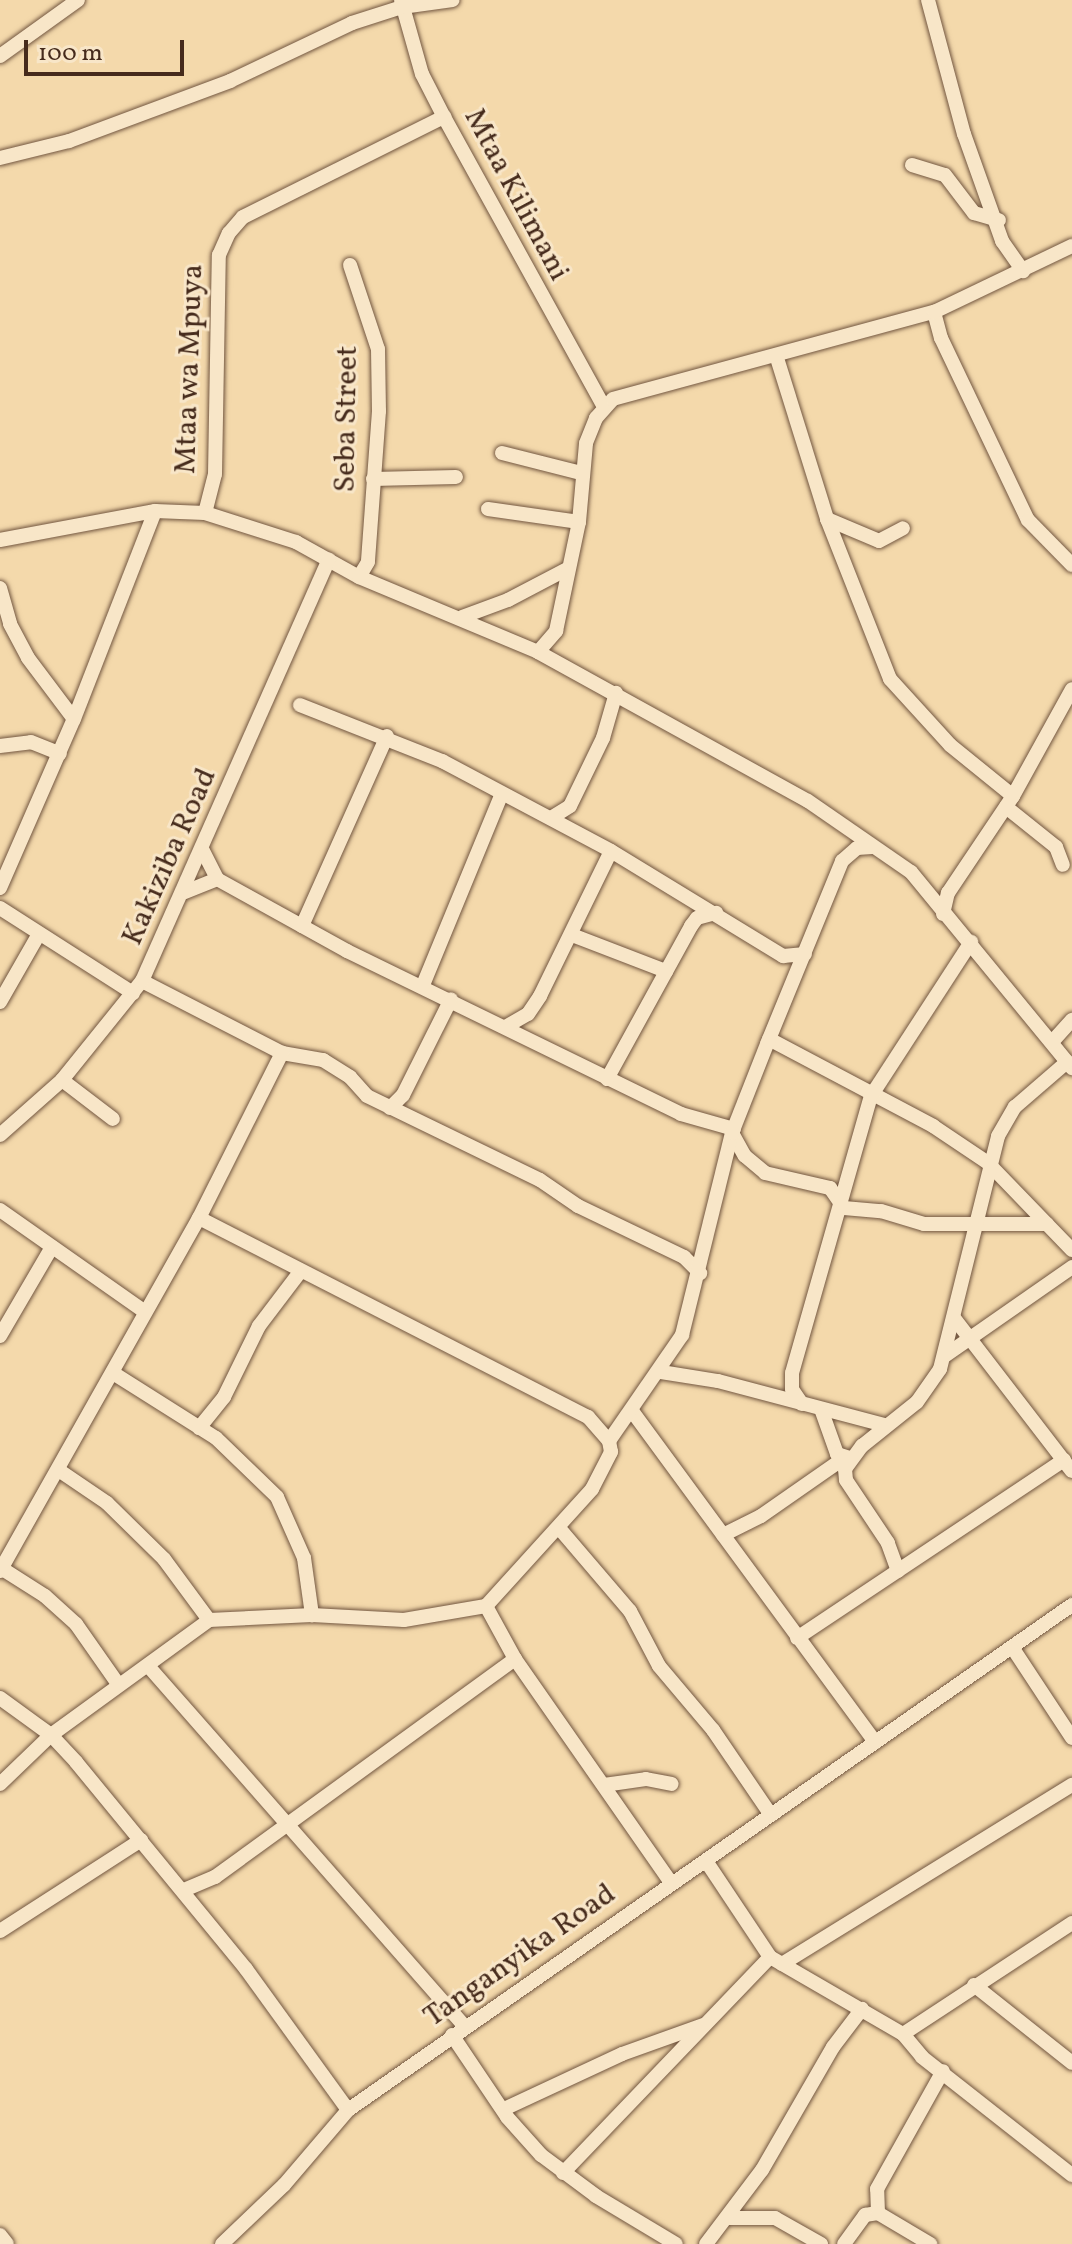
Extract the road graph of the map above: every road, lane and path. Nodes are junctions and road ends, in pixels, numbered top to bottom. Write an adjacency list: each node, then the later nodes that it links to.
1 (78, 0): 5 (street)
2 (453, 0): 4 (street)
3 (928, 0): 9 (street)
4 (401, 4): 6 (street, Mtaa Kilimani); 7 (street)
5 (1, 53)
6 (444, 117): 15 (street, Mtaa Kilimani); 22 (street, Mtaa wa Mpuya)
7 (0, 158)
8 (912, 165): 9 (street)
9 (999, 220): 12 (street)
10 (1072, 246): 12 (street)
11 (350, 265): 19 (street, Seba Street)
12 (1023, 271): 13 (street)
13 (934, 312): 14 (street); 28 (street)
14 (777, 358): 15 (street); 23 (street)
15 (604, 407): 17 (street)
16 (502, 453): 17 (street)
17 (581, 473): 24 (street)
18 (456, 477): 19 (street)
19 (373, 479): 30 (street, Seba Street)
20 (488, 509): 24 (street)
21 (155, 511): 22 (street); 26 (street); 37 (street)
22 (205, 513): 27 (street)
23 (827, 519): 25 (street); 42 (street)
24 (579, 522): 29 (street)
25 (903, 528)
26 (0, 540)
27 (329, 560): 30 (street); 45 (street, Kakiziba Road)
28 (1072, 565)
29 (567, 569): 32 (street); 33 (street)
30 (359, 577): 32 (street)
31 (0, 588): 37 (street)
32 (462, 617): 33 (street)
33 (538, 652): 35 (street)
34 (1072, 689): 42 (street)
35 (616, 693): 43 (street); 44 (street)
36 (300, 705): 38 (street)
37 (74, 719): 40 (street)
38 (387, 736): 41 (street); 56 (street)
39 (0, 746): 40 (street)
40 (60, 754): 49 (street)
41 (501, 796): 43 (street); 64 (street)
42 (1009, 801): 47 (street); 52 (street)
43 (551, 818): 46 (street)
44 (872, 847): 51 (street); 60 (street)
45 (203, 851): 48 (street); 50 (street, Kakiziba Road)
46 (611, 851): 54 (street); 58 (street)
47 (1063, 865)
48 (217, 879): 50 (street); 56 (street)
49 (0, 888)
50 (185, 892): 65 (street, Kakiziba Road)
51 (927, 893): 52 (street); 55 (street)
52 (948, 893): 55 (street)
53 (0, 908): 57 (street)
54 (716, 913): 61 (street); 62 (street)
55 (943, 914): 59 (street)
56 (302, 926): 64 (street)
57 (39, 934): 65 (street); 67 (street)
58 (572, 935): 62 (street); 69 (street)
59 (971, 942): 71 (street); 76 (street)
60 (805, 954): 61 (street); 63 (street)
61 (783, 956): 63 (street)
62 (666, 971): 74 (street)
63 (797, 974): 70 (street)
64 (423, 985): 66 (street)
65 (138, 987): 72 (street); 75 (street, Kakiziba Road)
66 (451, 999): 69 (street); 77 (street)
67 (0, 1002)
68 (1072, 1020): 71 (street)
69 (507, 1026): 74 (street)
70 (769, 1039): 76 (street); 79 (street)
71 (1052, 1042): 73 (street)
72 (282, 1053): 77 (street); 84 (street)
73 (1069, 1065): 81 (street)
74 (607, 1079): 79 (street)
75 (62, 1080): 78 (street); 80 (street, Kakiziba Road)
76 (871, 1096): 81 (street); 82 (street)
77 (390, 1108): 89 (street)
78 (113, 1119)
79 (733, 1131): 82 (street); 87 (street)
80 (1, 1132)
81 (988, 1163): 85 (street); 86 (street)
82 (844, 1208): 86 (street); 101 (street)
83 (0, 1210): 88 (street)
84 (199, 1218): 92 (street); 94 (street)
85 (1047, 1224): 86 (street); 90 (street)
86 (974, 1227): 95 (street)
87 (708, 1239): 89 (street); 93 (street)
88 (52, 1247): 94 (street); 96 (street)
89 (670, 1249): 93 (street)
90 (1072, 1250)
91 (1072, 1267): 97 (street)
92 (300, 1272): 107 (street); 108 (street)
93 (700, 1273): 99 (street)
94 (145, 1312): 100 (street)
95 (954, 1318): 97 (street); 98 (street)
96 (0, 1336)
97 (970, 1342): 98 (street); 110 (street)
98 (946, 1355): 106 (street)
99 (661, 1372): 102 (street); 105 (street)
100 (113, 1373): 107 (street); 111 (street)
101 (792, 1373): 102 (street); 103 (street)
102 (765, 1394): 103 (street)
103 (802, 1404): 104 (street)
104 (821, 1409): 106 (street); 109 (street)
105 (632, 1411): 108 (street); 113 (street)
106 (885, 1425): 109 (street)
107 (199, 1428): 119 (street)
108 (609, 1441): 112 (street)
109 (847, 1458): 113 (street); 116 (street)
110 (1068, 1465): 116 (street)
111 (60, 1471): 114 (street); 120 (street)
112 (559, 1528): 118 (street); 134 (street)
113 (723, 1535): 121 (street)
114 (6, 1548): 115 (street)
115 (1, 1570): 125 (street)
116 (898, 1571): 121 (street)
117 (1072, 1605): 122 (street, Tanganyika Road)
118 (486, 1606): 119 (street); 123 (street)
119 (312, 1615): 120 (street)
120 (209, 1620): 124 (street)
121 (797, 1638): 129 (street)
122 (1012, 1647): 128 (street); 129 (street, Tanganyika Road)
123 (515, 1659): 132 (street); 135 (street)
124 (149, 1667): 125 (street); 135 (street)
125 (118, 1684): 127 (street)
126 (0, 1698): 127 (street)
127 (51, 1735): 130 (street); 136 (street)
128 (1072, 1738)
129 (875, 1742): 134 (street, Tanganyika Road)
130 (0, 1784)
131 (672, 1784): 132 (street)
132 (604, 1785): 138 (street)
133 (1072, 1785): 142 (street)
134 (771, 1815): 137 (street, Tanganyika Road)
135 (288, 1825): 139 (street); 146 (street)
136 (141, 1840): 139 (street); 141 (street)
137 (706, 1861): 138 (street, Tanganyika Road); 142 (street)
138 (671, 1883): 146 (street, Tanganyika Road)
139 (184, 1890): 151 (street)
140 (1072, 1923): 143 (street)
141 (0, 1931)
142 (776, 1961): 144 (street); 145 (street)
143 (974, 1985): 147 (street); 148 (street)
144 (862, 2009): 147 (street); 155 (street)
145 (707, 2023): 150 (street); 152 (street)
146 (458, 2030): 150 (street); 151 (street, Tanganyika Road)
147 (903, 2034): 149 (street)
148 (1072, 2063)
149 (943, 2071): 153 (street); 154 (street)
150 (504, 2109): 152 (street)
151 (348, 2110): 159 (street, Tanganyika Road)
152 (563, 2173): 160 (street)
153 (1072, 2175)
154 (878, 2213): 157 (street); 163 (street)
155 (729, 2218): 161 (street); 162 (street)
156 (0, 2235): 158 (street)
157 (843, 2243)
158 (7, 2244)
159 (222, 2244)
160 (676, 2244)
161 (706, 2244)
162 (821, 2244)
163 (930, 2244)

